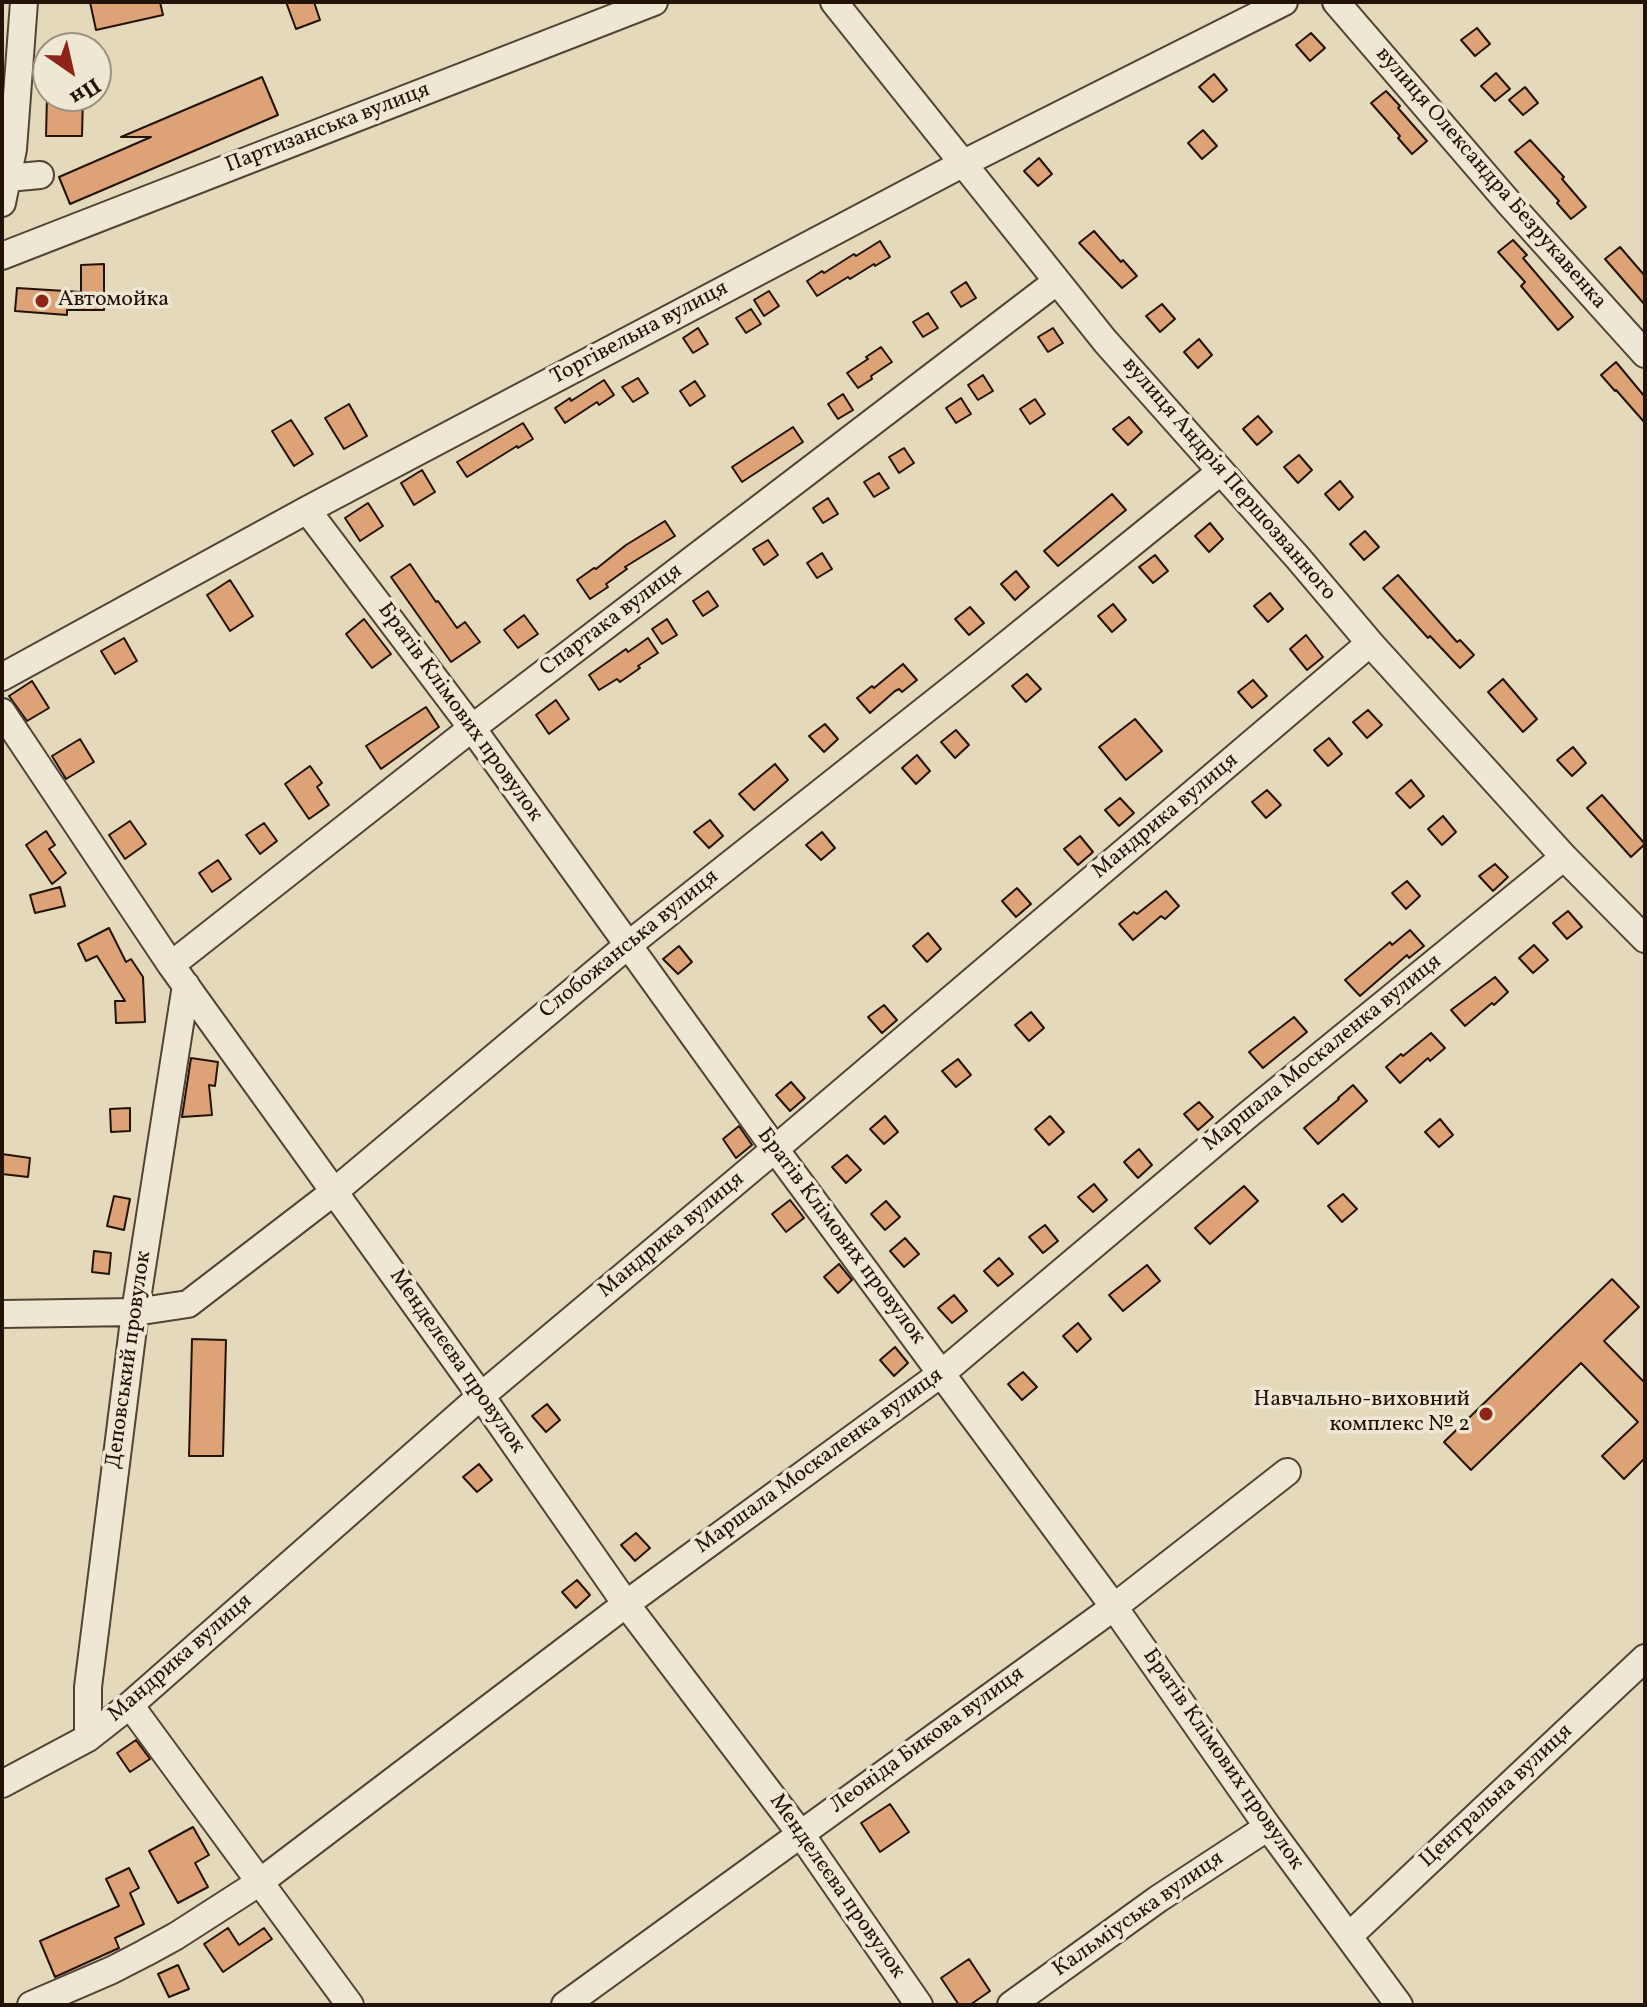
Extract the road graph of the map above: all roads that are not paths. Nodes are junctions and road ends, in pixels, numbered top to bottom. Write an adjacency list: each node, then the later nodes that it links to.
1 (24, 2): 8 (street)
2 (654, 2): 9 (street, Партизанська вулиця)
3 (834, 2): 6 (street, вулиця Андрія Першозванного)
4 (1284, 2): 6 (street, Торгівельна вулиця)
5 (1336, 2): 11 (street, вулиця Олександра Безрукавенка)
6 (962, 164): 10 (street, вулиця Андрія Першозванного); 13 (street, Торгівельна вулиця)
7 (40, 175): 8 (street)
8 (5, 191)
9 (2, 256)
10 (1056, 282): 12 (street, вулиця Андрія Першозванного); 17 (street, Спартака вулиця)
11 (1645, 354)
12 (1220, 472): 14 (street, вулиця Андрія Першозванного); 20 (street, Слобожанська вулиця)
13 (307, 510): 15 (street, Торгівельна вулиця); 17 (street, Братів Клімових провулок)
14 (1370, 643): 18 (street, вулиця Андрія Першозванного); 22 (street, Мандрика вулиця)
15 (2, 677)
16 (2, 712): 21 (street, Менделєєва провулок)
17 (472, 728): 20 (street, Братів Клімових провулок); 21 (street, Спартака вулиця)
18 (1564, 857): 19 (street, вулиця Андрія Першозванного); 26 (street, Маршала Москаленка вулиця)
19 (1645, 939)
20 (627, 946): 22 (street, Братів Клімових провулок); 23 (street, Слобожанська вулиця)
21 (179, 975): 23 (street, Менделєєва провулок); 24 (street, Деповський провулок)
22 (775, 1149): 26 (street, Братів Клімових провулок); 27 (street, Мандрика вулиця)
23 (335, 1191): 24 (street, Слобожанська вулиця); 27 (street, Менделєєва провулок)
24 (135, 1312): 25 (street, Слобожанська вулиця); 33 (street, Деповський провулок)
25 (2, 1314)
26 (942, 1373): 29 (street, Маршала Москаленка вулиця); 30 (street, Братів Клімових провулок)
27 (481, 1396): 29 (street, Менделєєва провулок); 32 (street, Мандрика вулиця)
28 (1287, 1472): 30 (street, Леоніда Бикова вулиця)
29 (626, 1604): 36 (street, Менделєєва провулок); 37 (street, Маршала Москаленка вулиця)
30 (1114, 1607): 35 (street, Братів Клімових провулок); 36 (street, Леоніда Бикова вулиця)
31 (1645, 1658): 38 (street, Центральна вулиця)
32 (130, 1705): 33 (street, Мандрика вулиця); 37 (street)
33 (88, 1738): 34 (street, Мандрика вулиця)
34 (2, 1784)
35 (1268, 1827): 38 (street, Братів Клімових провулок); 44 (street, Кальміуська вулиця)
36 (800, 1833): 42 (street, Леоніда Бикова вулиця); 43 (street, Менделєєва провулок)
37 (260, 1882): 39 (street, Маршала Москаленка вулиця); 41 (street)
38 (1349, 1936): 45 (street, Братів Клімових провулок)
39 (60, 2000): 40 (street, Маршала Москаленка вулиця)
40 (31, 2005)
41 (350, 2005)
42 (565, 2005)
43 (919, 2005)
44 (1011, 2005)
45 (1399, 2005)

